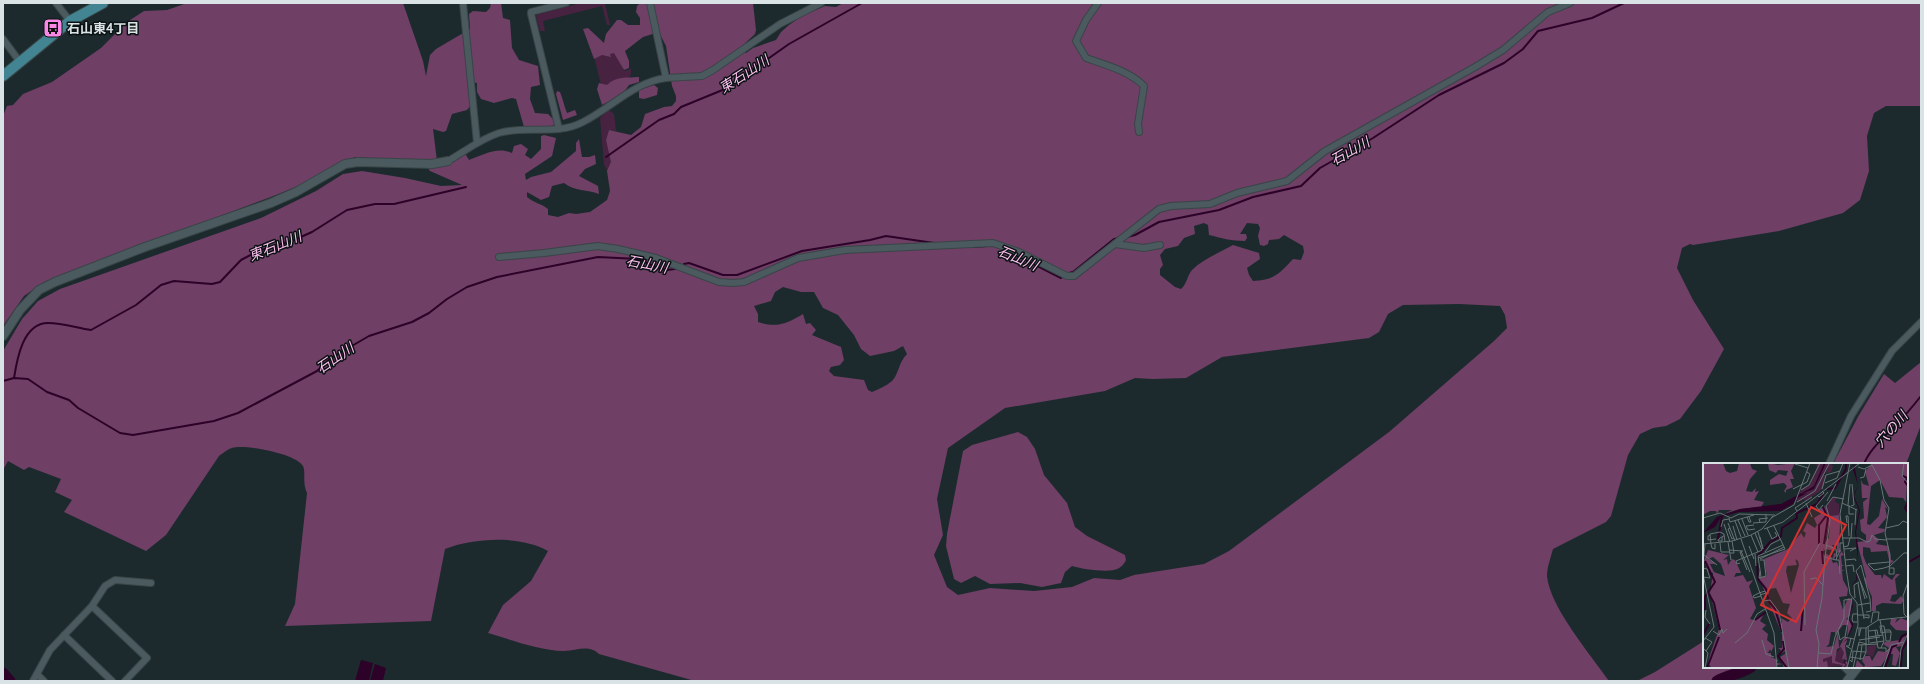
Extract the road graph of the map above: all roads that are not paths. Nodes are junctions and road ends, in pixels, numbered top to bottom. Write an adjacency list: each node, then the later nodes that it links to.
1 (56, 3): 9 (street)
2 (104, 3): 9 (highway)
3 (463, 3): 16 (street)
4 (566, 3): 14 (street)
5 (650, 3): 13 (street)
6 (821, 3): 13 (street)
7 (1098, 3): 15 (street)
8 (1570, 3): 18 (street)
9 (70, 21): 11 (highway)
10 (3, 39): 11 (street)
11 (20, 62): 12 (highway)
12 (3, 76)
13 (666, 78): 14 (street)
14 (559, 129): 16 (street)
15 (1139, 132)
16 (477, 143): 17 (street)
17 (448, 162): 22 (street)
18 (1117, 242): 19 (street); 20 (street)
19 (1160, 245)
20 (499, 257)
21 (1921, 322): 23 (street)
22 (3, 336)
23 (1829, 463)
24 (151, 583): 25 (street)
25 (92, 606): 28 (street); 36 (street)
26 (1921, 612): 27 (street)
27 (1908, 622)
28 (64, 635): 31 (street); 35 (street)
29 (1845, 668): 32 (street)
30 (1857, 668): 32 (street)
31 (37, 674): 33 (street); 34 (street)
32 (1850, 678)
33 (33, 681)
34 (44, 681)
35 (112, 681)
36 (124, 681)

